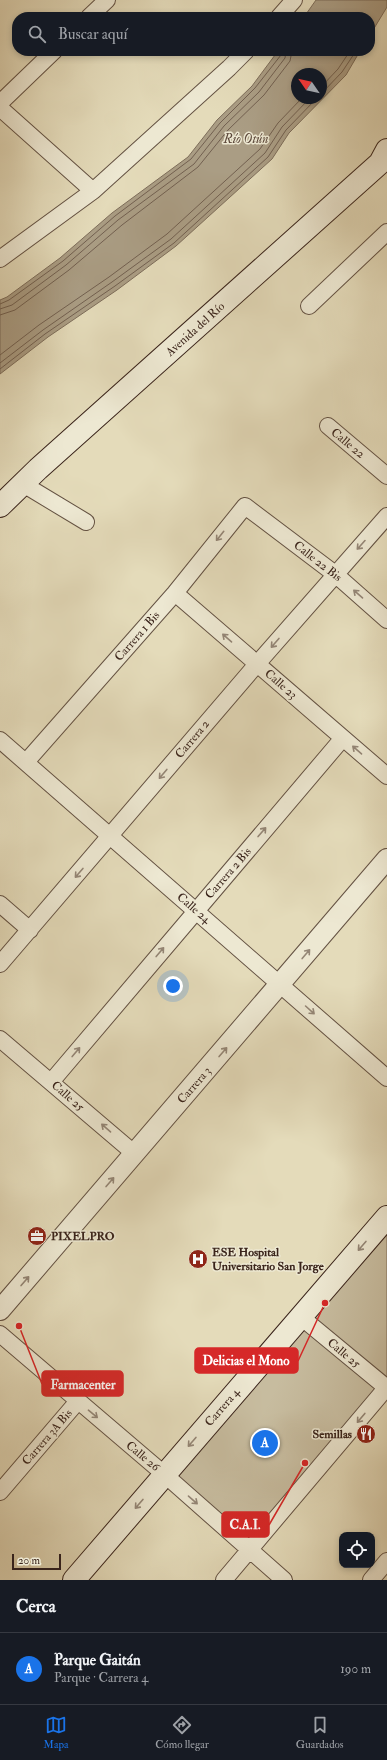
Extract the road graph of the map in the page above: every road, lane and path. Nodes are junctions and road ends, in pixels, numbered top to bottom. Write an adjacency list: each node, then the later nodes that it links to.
1 (107, 0): 3 (street)
2 (294, 0): 4 (street)
3 (94, 12)
4 (283, 12)
5 (49, 56): 7 (street)
6 (241, 56): 10 (street)
7 (0, 102)
8 (0, 108): 10 (street)
9 (384, 156): 16 (main road, Avenida del Río)
10 (93, 191): 12 (street)
11 (387, 232): 13 (street)
12 (0, 259)
13 (309, 306)
14 (328, 426): 15 (street, Calle 22)
15 (387, 476)
16 (23, 484): 17 (main road, Avenida del Río); 20 (street)
17 (0, 506)
18 (245, 506): 21 (street, Calle 22 Bis); 22 (street, Carrera 1 Bis, one-way to 22)
19 (387, 516): 21 (street, Carrera 2, one-way to 21)
20 (86, 522)
21 (335, 574): 23 (street, Calle 22 Bis, one-way to 21); 24 (street, Carrera 2, one-way to 24)
22 (175, 593): 24 (street, Calle 23, one-way to 22); 27 (street, Carrera 1 Bis)
23 (387, 620)
24 (257, 664): 25 (street, Calle 23); 29 (street, Carrera 2, one-way to 29)
25 (343, 738): 28 (street, Calle 23, one-way to 25); 32 (street, Carrera 2 Bis, one-way to 25)
26 (0, 740): 27 (street, Calle 24)
27 (26, 762): 29 (street, Calle 24)
28 (387, 776)
29 (111, 836): 32 (street, Calle 24); 33 (street, Carrera 2, one-way to 33)
30 (387, 859): 35 (street, Carrera 3, one-way to 30)
31 (0, 904): 33 (street)
32 (196, 910): 35 (street, Calle 24); 38 (street, Carrera 2 Bis, one-way to 32)
33 (30, 930): 34 (street, Carrera 2)
34 (0, 964)
35 (281, 984): 37 (street, Calle 24, one-way to 37); 39 (street, Carrera 3, one-way to 35)
36 (0, 1039): 38 (street, Calle 25)
37 (387, 1078)
38 (51, 1082): 39 (street, Calle 25, one-way to 38)
39 (135, 1154): 41 (street, Carrera 3, one-way to 39)
40 (387, 1217): 42 (main road, Carrera 4, one-way to 42)
41 (0, 1310)
42 (301, 1317): 44 (street, Calle 25); 46 (main road, Carrera 4, one-way to 46)
43 (0, 1334): 45 (street, Calle 26)
44 (387, 1388): 48 (street, one-way to 48)
45 (78, 1401): 46 (street, Calle 26, one-way to 46); 47 (street, Carrera 3A Bis)
46 (164, 1474): 48 (street, Calle 26, one-way to 48); 50 (main road, Carrera 4, one-way to 50)
47 (0, 1492)
48 (250, 1549): 51 (street); 52 (street, Calle 26)
49 (387, 1561): 53 (street)
50 (74, 1580)
51 (224, 1580)
52 (284, 1580)
53 (371, 1580)

